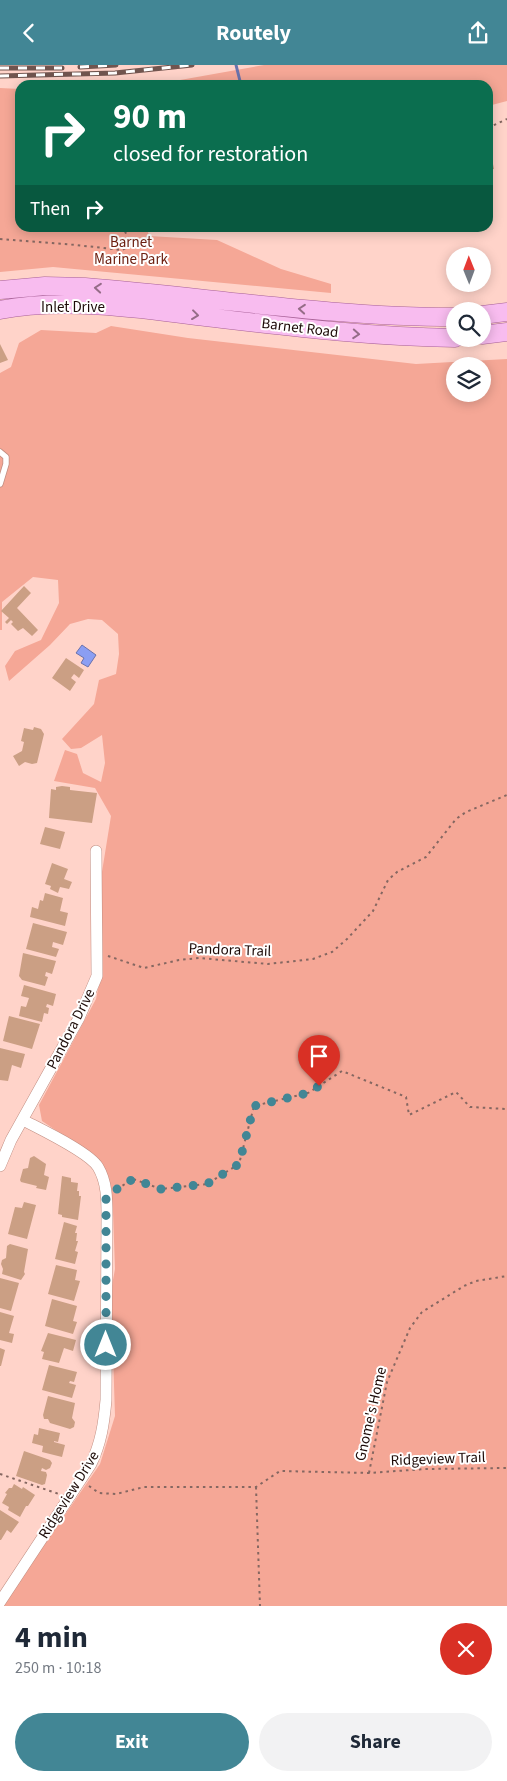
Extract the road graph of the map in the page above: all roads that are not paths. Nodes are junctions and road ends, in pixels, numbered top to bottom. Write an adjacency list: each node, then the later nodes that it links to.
1 (0, 290): 2 (main road, Inlet Drive, one-way to 1)
2 (146, 292): 7 (main road, Barnet Road, one-way to 2)
3 (0, 310): 4 (main road, Inlet Drive)
4 (146, 310): 10 (main road, Barnet Road, one-way to 10)
5 (507, 312): 6 (main road)
6 (491, 314)
7 (446, 317)
8 (507, 332): 9 (main road)
9 (491, 334)
10 (446, 338)
11 (0, 452): 12 (lane)
12 (0, 484)
13 (96, 851): 14 (street, Pandora Drive)
14 (24, 1120): 15 (street, Pandora Drive); 16 (street, Ridgeview Drive)
15 (0, 1166)
16 (0, 1602)

